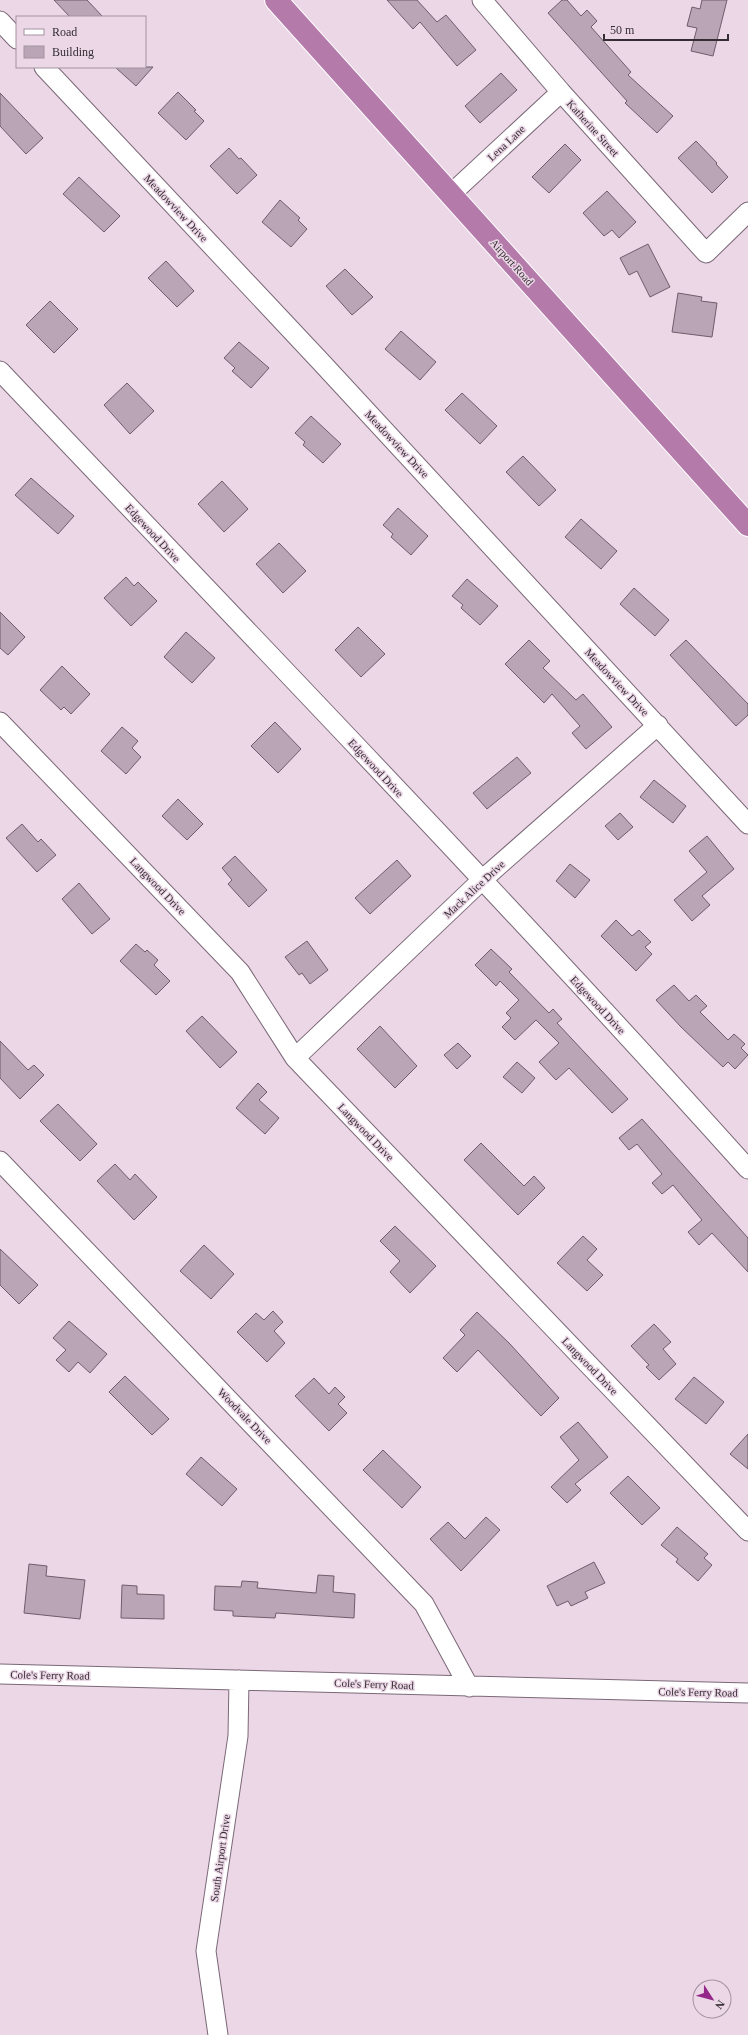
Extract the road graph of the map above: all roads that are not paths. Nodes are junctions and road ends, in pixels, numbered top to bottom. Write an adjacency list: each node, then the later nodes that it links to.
1 (276, 0): 7 (highway, Airport Road)
2 (482, 0): 6 (street, Katherine Street)
3 (0, 21): 4 (street)
4 (16, 38)
5 (45, 68): 12 (street, Meadowview Drive)
6 (561, 92): 7 (street, Lena Lane); 8 (street, Katherine Street)
7 (451, 194): 10 (highway, Airport Road)
8 (748, 212)
9 (0, 371): 14 (street, Edgewood Drive)
10 (748, 525)
11 (0, 722): 15 (street, Langwood Drive)
12 (658, 725): 13 (street, Meadowview Drive); 14 (street, Mack Alice Drive)
13 (748, 824)
14 (482, 880): 15 (street, Mack Alice Drive); 17 (street, Edgewood Drive)
15 (295, 1058): 18 (street, Langwood Drive)
16 (0, 1161): 21 (street, Woodvale Drive)
17 (748, 1169)
18 (748, 1531)
19 (0, 1674): 20 (street, Cole's Ferry Road)
20 (239, 1680): 21 (street, Cole's Ferry Road); 23 (street, South Airport Drive)
21 (469, 1687): 22 (street, Cole's Ferry Road)
22 (748, 1693)
23 (218, 2035)

